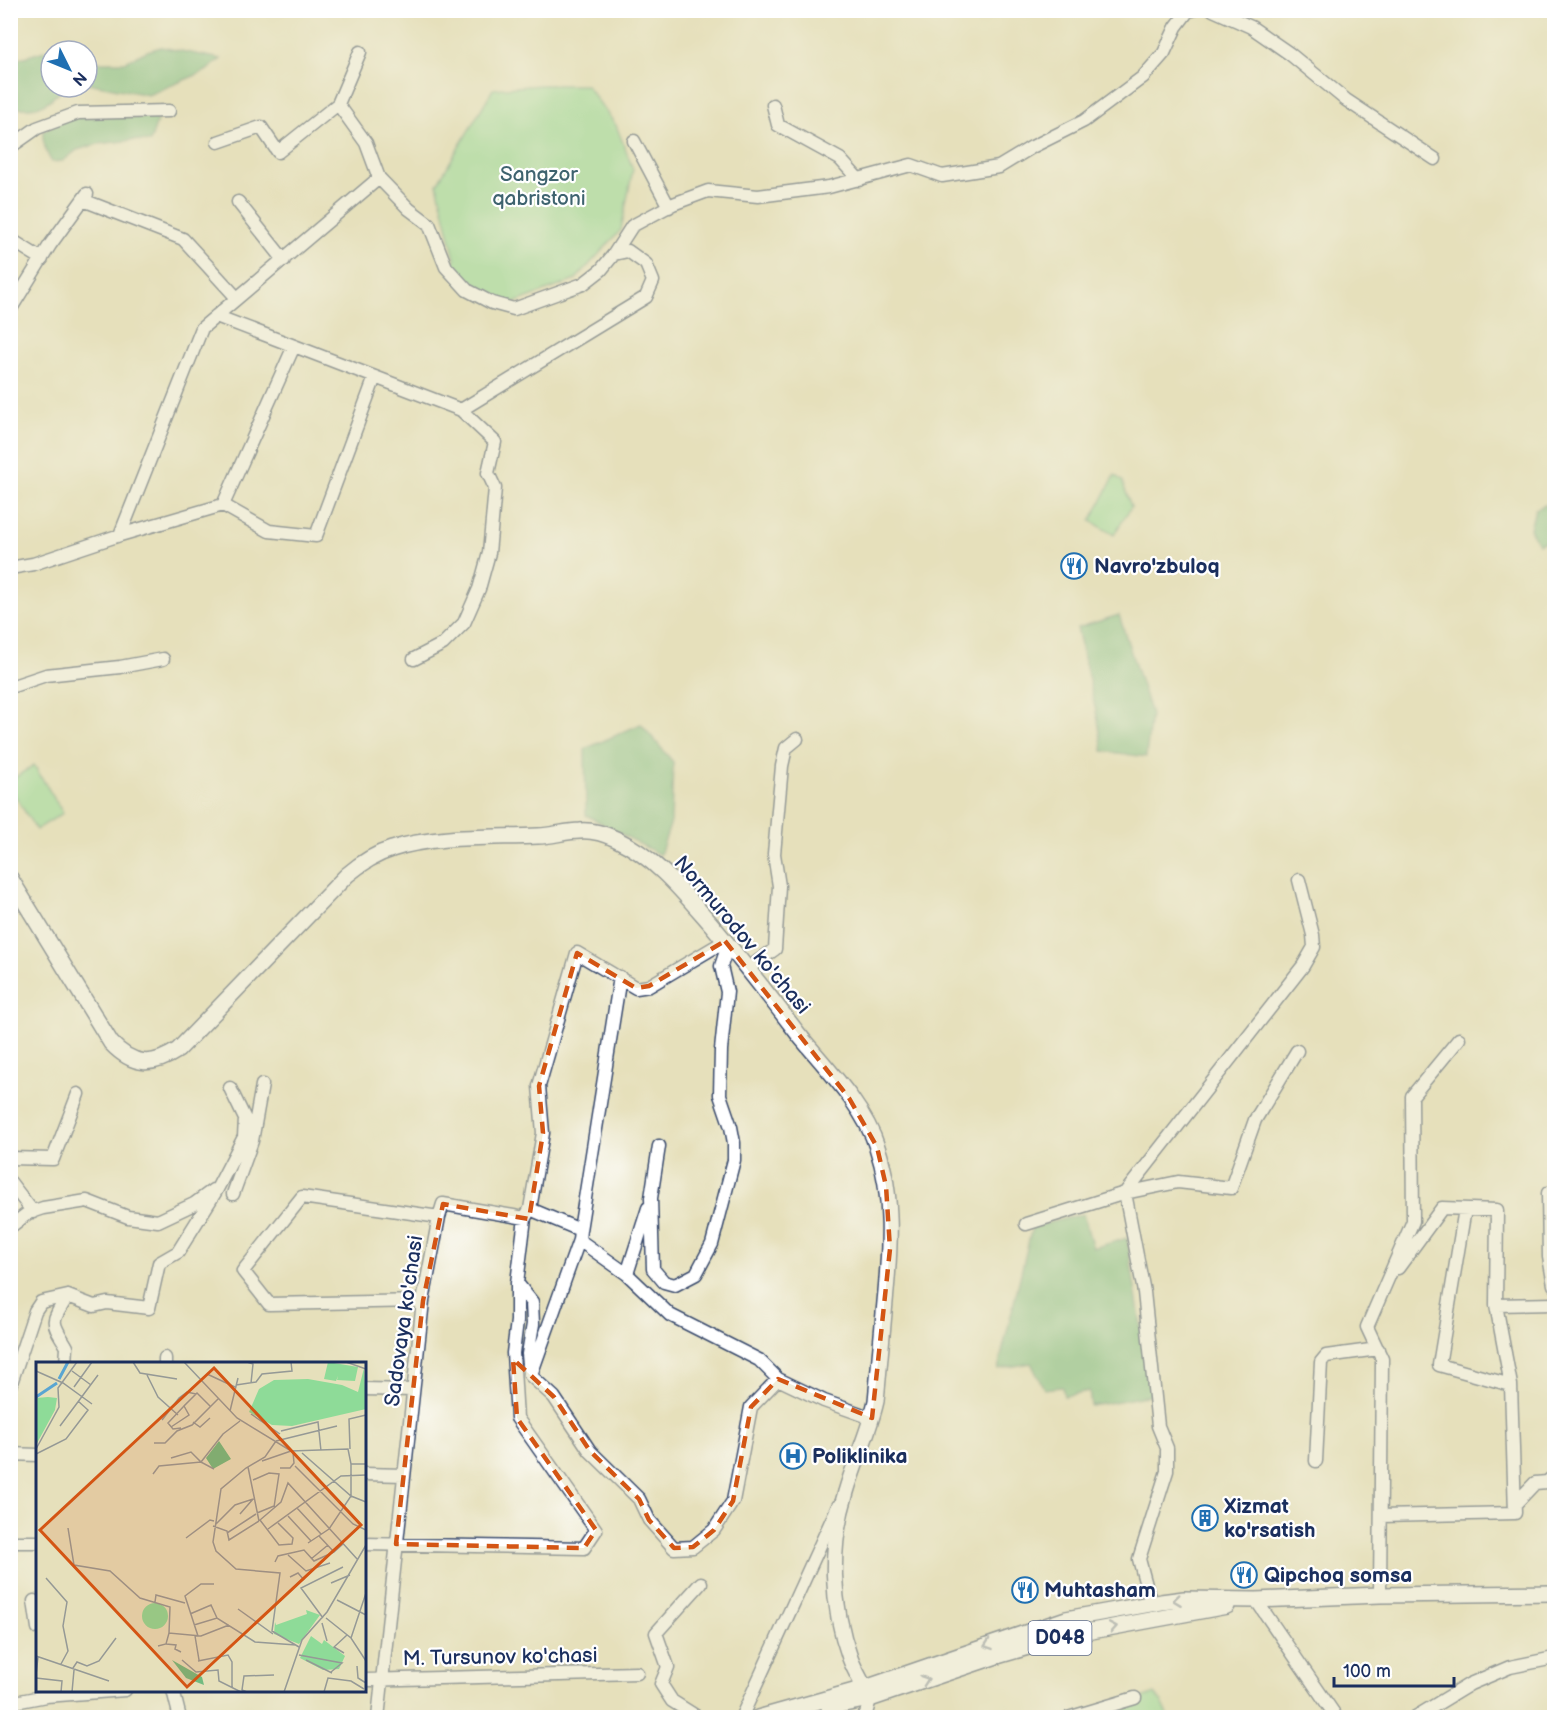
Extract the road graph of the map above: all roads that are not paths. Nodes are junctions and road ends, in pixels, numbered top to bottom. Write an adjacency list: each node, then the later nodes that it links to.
1 (1193, 10): 12 (street)
2 (1213, 10): 10 (street)
3 (360, 52): 4 (street)
4 (338, 104): 8 (street); 11 (street)
5 (773, 105): 12 (street)
6 (169, 111): 9 (street)
7 (634, 141): 14 (street)
8 (218, 142)
9 (10, 147)
10 (1435, 159)
11 (379, 178): 16 (street); 18 (street)
12 (859, 180): 14 (street)
13 (238, 202): 18 (street)
14 (669, 207): 16 (street)
15 (10, 239): 17 (street)
16 (614, 254): 24 (street)
17 (42, 259): 19 (street); 20 (street)
18 (284, 260): 19 (street)
19 (237, 298): 21 (street)
20 (10, 310)
21 (216, 316): 22 (street); 26 (street)
22 (294, 346): 23 (street); 25 (street)
23 (375, 377): 24 (street); 25 (street)
24 (461, 410): 29 (street)
25 (223, 505): 26 (street)
26 (120, 535): 27 (street)
27 (10, 568)
28 (163, 659): 30 (street)
29 (414, 659)
30 (10, 687)
31 (797, 739): 35 (street)
32 (10, 878): 34 (main road, Normurodov ko'chasi)
33 (1299, 880): 46 (street)
34 (727, 943): 35 (main road, Normurodov ko'chasi); 36 (street); 49 (street)
35 (747, 969): 73 (main road, Normurodov ko'chasi)
36 (620, 977): 52 (street); 56 (street)
37 (1459, 1039): 60 (street)
38 (1297, 1051): 46 (street)
39 (262, 1085): 48 (street)
40 (230, 1088): 45 (street)
41 (78, 1094): 43 (street)
42 (659, 1146): 49 (street)
43 (10, 1158)
44 (10, 1182): 51 (street)
45 (218, 1186): 51 (street); 61 (street)
46 (1125, 1193): 54 (street); 92 (street)
47 (1548, 1193): 59 (street)
48 (233, 1194)
49 (651, 1198): 57 (street)
50 (1465, 1209): 60 (street); 64 (street); 69 (street)
51 (33, 1212): 55 (street)
52 (528, 1213): 53 (street); 56 (street); 58 (street)
53 (439, 1217): 62 (street, Sadovaya ko'chasi); 62 (street)
54 (1026, 1224)
55 (10, 1227)
56 (579, 1235): 57 (street); 67 (street)
57 (627, 1274): 68 (street)
58 (517, 1283): 67 (street); 86 (street)
59 (1554, 1285)
60 (1385, 1286): 65 (street)
61 (68, 1296): 66 (street); 70 (street)
62 (423, 1301): 72 (street, Sadovaya ko'chasi)
63 (1554, 1304): 64 (street)
64 (1496, 1305): 69 (street)
65 (1378, 1349): 76 (street); 82 (street)
66 (66, 1362)
67 (530, 1375): 68 (street)
68 (778, 1379): 73 (street)
69 (1510, 1385): 81 (street)
70 (10, 1386)
71 (366, 1389): 72 (street)
72 (413, 1390): 78 (street, Sadovaya ko'chasi)
73 (872, 1418): 80 (main road, Normurodov ko'chasi)
74 (10, 1455): 75 (street)
75 (36, 1455)
76 (1316, 1461)
77 (366, 1474): 78 (street)
78 (404, 1475): 86 (street, Sadovaya ko'chasi)
79 (1554, 1476): 81 (street)
80 (848, 1482): 103 (main road, Normurodov ko'chasi); 111 (street)
81 (1515, 1504): 82 (street)
82 (1381, 1516): 89 (street)
83 (10, 1542): 84 (street)
84 (36, 1542)
85 (366, 1544): 86 (street)
86 (396, 1544): 98 (street, Sadovaya ko'chasi)
87 (701, 1582): 110 (street)
88 (1554, 1593): 89 (main road, D048)
89 (1380, 1596): 90 (main road, D048)
90 (1256, 1600): 92 (main road, D048, one-way to 92); 95 (main road, D048, one-way to 90); 113 (street)
91 (34, 1601): 93 (street)
92 (1151, 1604): 94 (main road, D048)
93 (36, 1614)
94 (1066, 1619): 95 (main road); 103 (main road, D048, one-way to 103)
95 (1070, 1635): 103 (main road, D048, one-way to 95)
96 (1554, 1658): 114 (street)
97 (637, 1673): 98 (street, M. Tursunov ko'chasi)
98 (381, 1679): 99 (street, M. Tursunov ko'chasi); 109 (street, Sadovaya ko'chasi)
99 (366, 1680)
100 (72, 1692): 102 (street)
101 (174, 1692): 108 (street)
102 (45, 1693): 105 (street)
103 (868, 1693): 106 (main road, D048); 107 (street)
104 (1135, 1698): 112 (street)
105 (10, 1703)
106 (761, 1716)
107 (865, 1716)
108 (180, 1718)
109 (378, 1718)
110 (699, 1718)
111 (741, 1718)
112 (1068, 1718)
113 (1337, 1718)
114 (1414, 1718)

